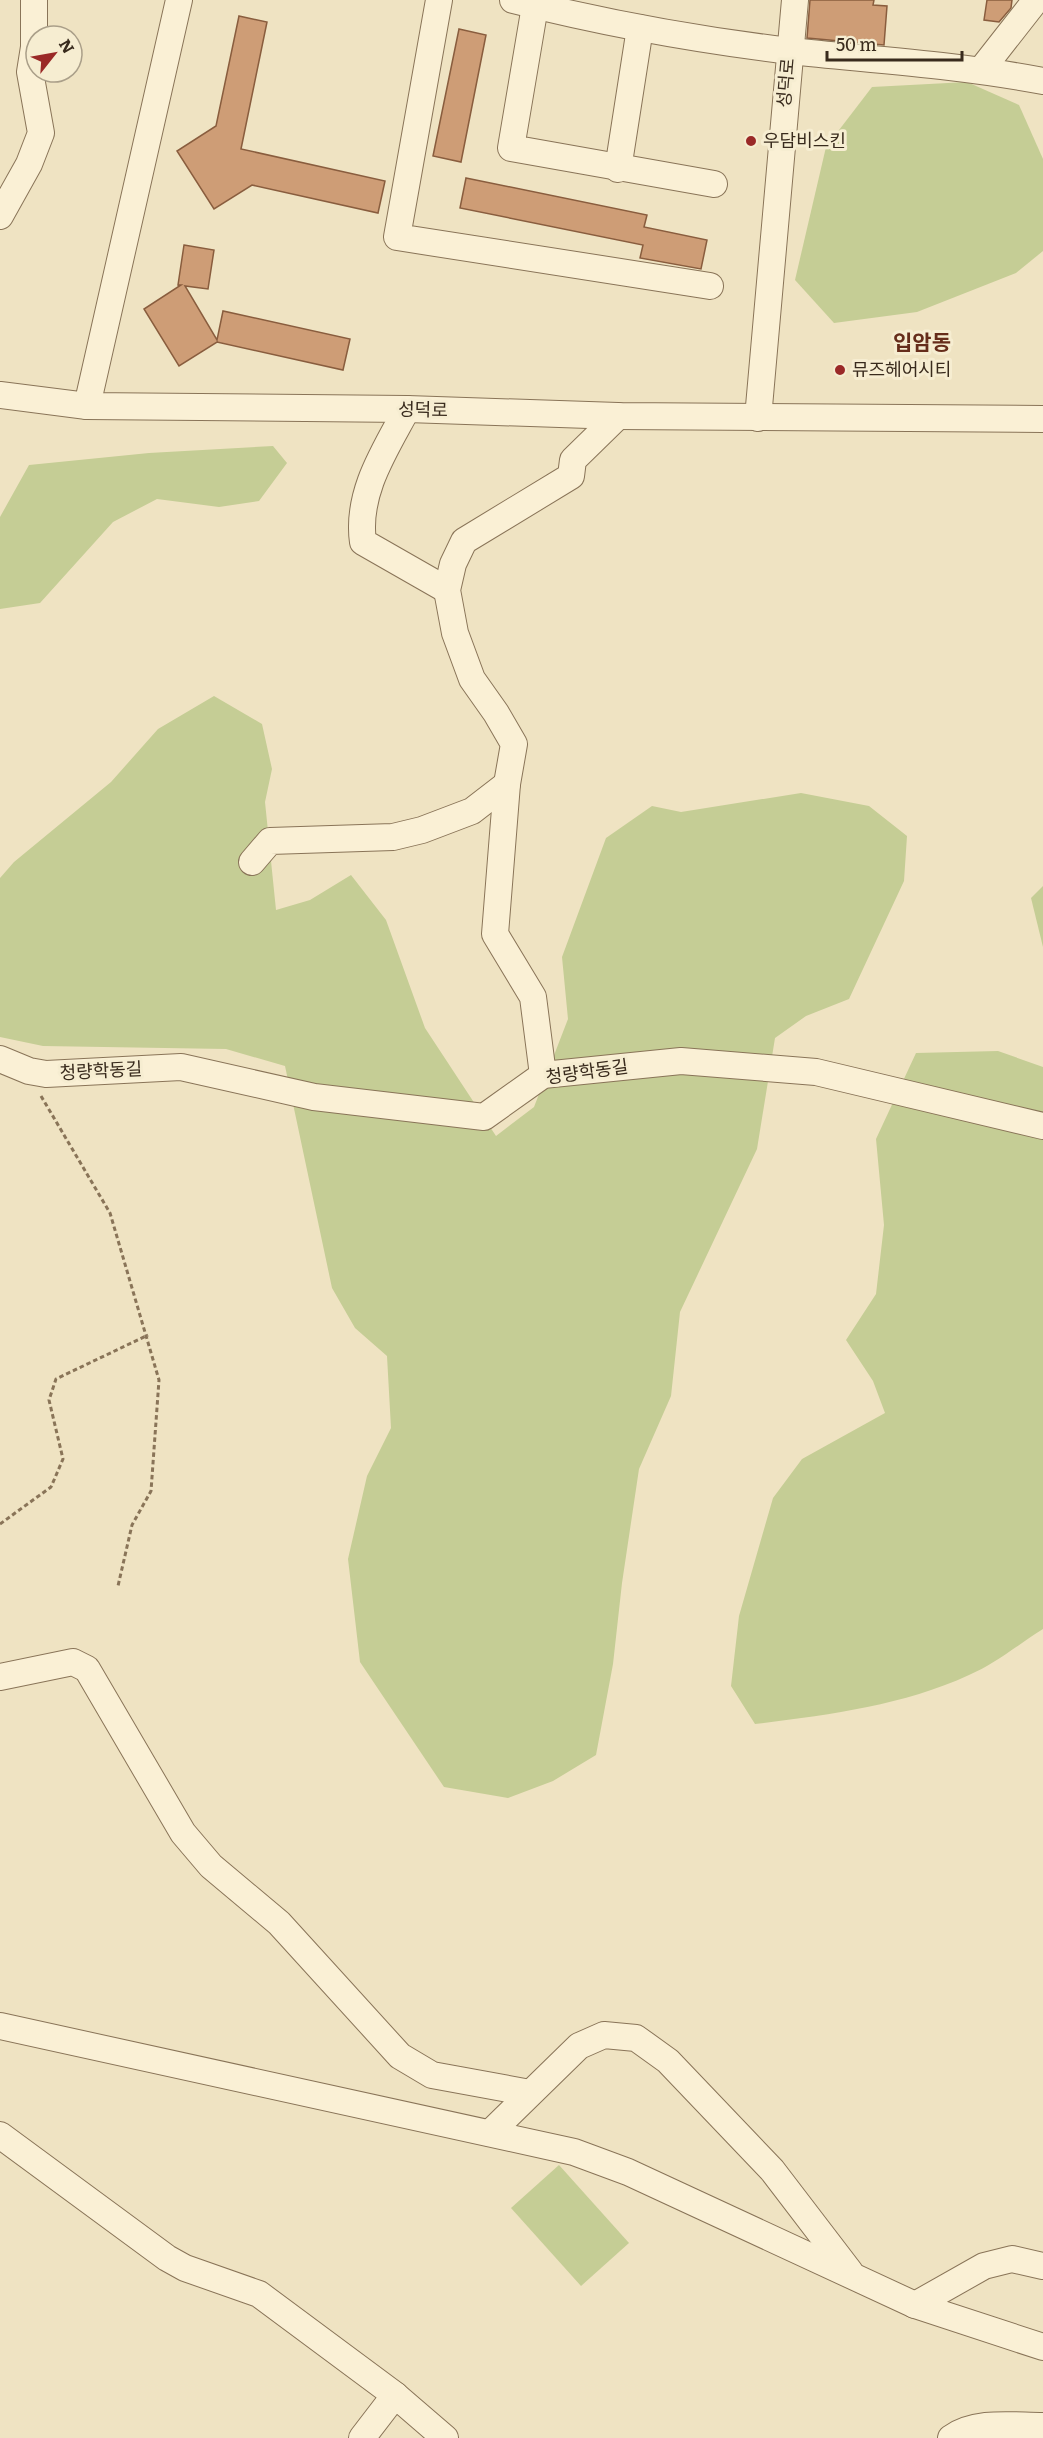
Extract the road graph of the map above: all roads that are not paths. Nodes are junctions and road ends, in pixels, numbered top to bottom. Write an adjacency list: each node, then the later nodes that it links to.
1 (34, 0): 13 (street)
2 (179, 0): 16 (street)
3 (439, 0): 14 (street)
4 (795, 0): 8 (street, 성덕로)
5 (1036, 0): 9 (street)
6 (524, 3): 7 (street); 11 (street)
7 (640, 28): 8 (street); 11 (street)
8 (789, 50): 9 (street); 19 (street, 성덕로)
9 (982, 69): 10 (street)
10 (1043, 81)
11 (618, 169): 12 (street)
12 (714, 184)
13 (0, 216)
14 (710, 286)
15 (0, 395): 16 (street, 성덕로)
16 (87, 406): 17 (street, 성덕로)
17 (407, 410): 18 (street, 성덕로); 21 (street)
18 (618, 416): 19 (street, 성덕로); 21 (street)
19 (758, 418): 20 (street, 성덕로)
20 (1043, 419)
21 (447, 590): 22 (street)
22 (507, 784): 23 (street); 25 (street)
23 (252, 862)
24 (0, 1059): 25 (street, 청량학동길)
25 (543, 1075): 26 (street, 청량학동길)
26 (1043, 1126)
27 (0, 1677): 29 (street)
28 (0, 2026): 30 (street)
29 (530, 2093): 30 (street); 33 (street)
30 (490, 2133): 33 (street)
31 (0, 2135): 36 (street)
32 (1043, 2266): 34 (street)
33 (852, 2275): 34 (street)
34 (915, 2305): 35 (street)
35 (1043, 2347)
36 (395, 2395): 38 (street); 39 (street)
37 (1043, 2426): 40 (street)
38 (362, 2438)
39 (445, 2438)
40 (951, 2438)

